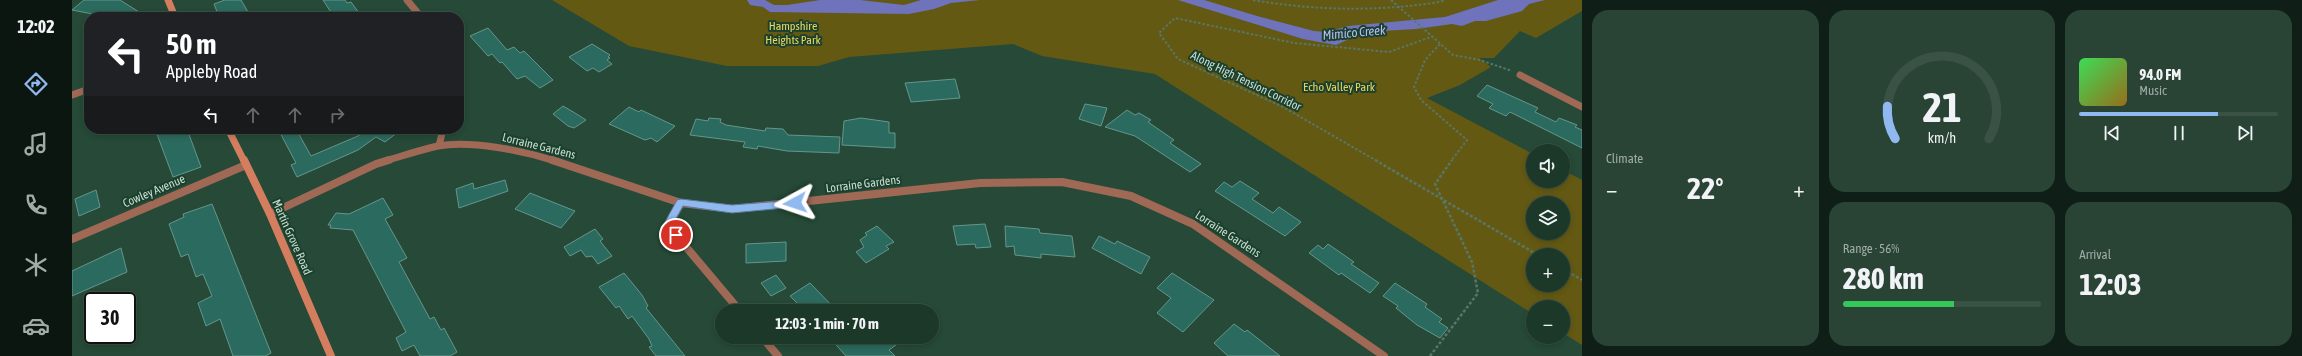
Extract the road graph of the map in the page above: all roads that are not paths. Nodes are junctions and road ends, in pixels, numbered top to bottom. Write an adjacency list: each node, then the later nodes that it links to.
1 (168, 0): 3 (main road)
2 (407, 0): 4 (street)
3 (173, 12)
4 (417, 12)
5 (1520, 75): 8 (street)
6 (84, 91): 7 (street)
7 (72, 95)
8 (1582, 107)
9 (230, 134): 12 (main road, Martin Grove Road)
10 (442, 134): 11 (street)
11 (439, 146): 13 (street, Lorraine Gardens); 14 (street, Lorraine Gardens)
12 (246, 165): 14 (main road, Martin Grove Road); 15 (street, Cowley Avenue)
13 (681, 202): 16 (street); 20 (street, Lorraine Gardens)
14 (270, 214): 18 (main road, Martin Grove Road)
15 (72, 239)
16 (734, 304)
17 (768, 344): 19 (street)
18 (331, 356)
19 (778, 356)
20 (1384, 356)

